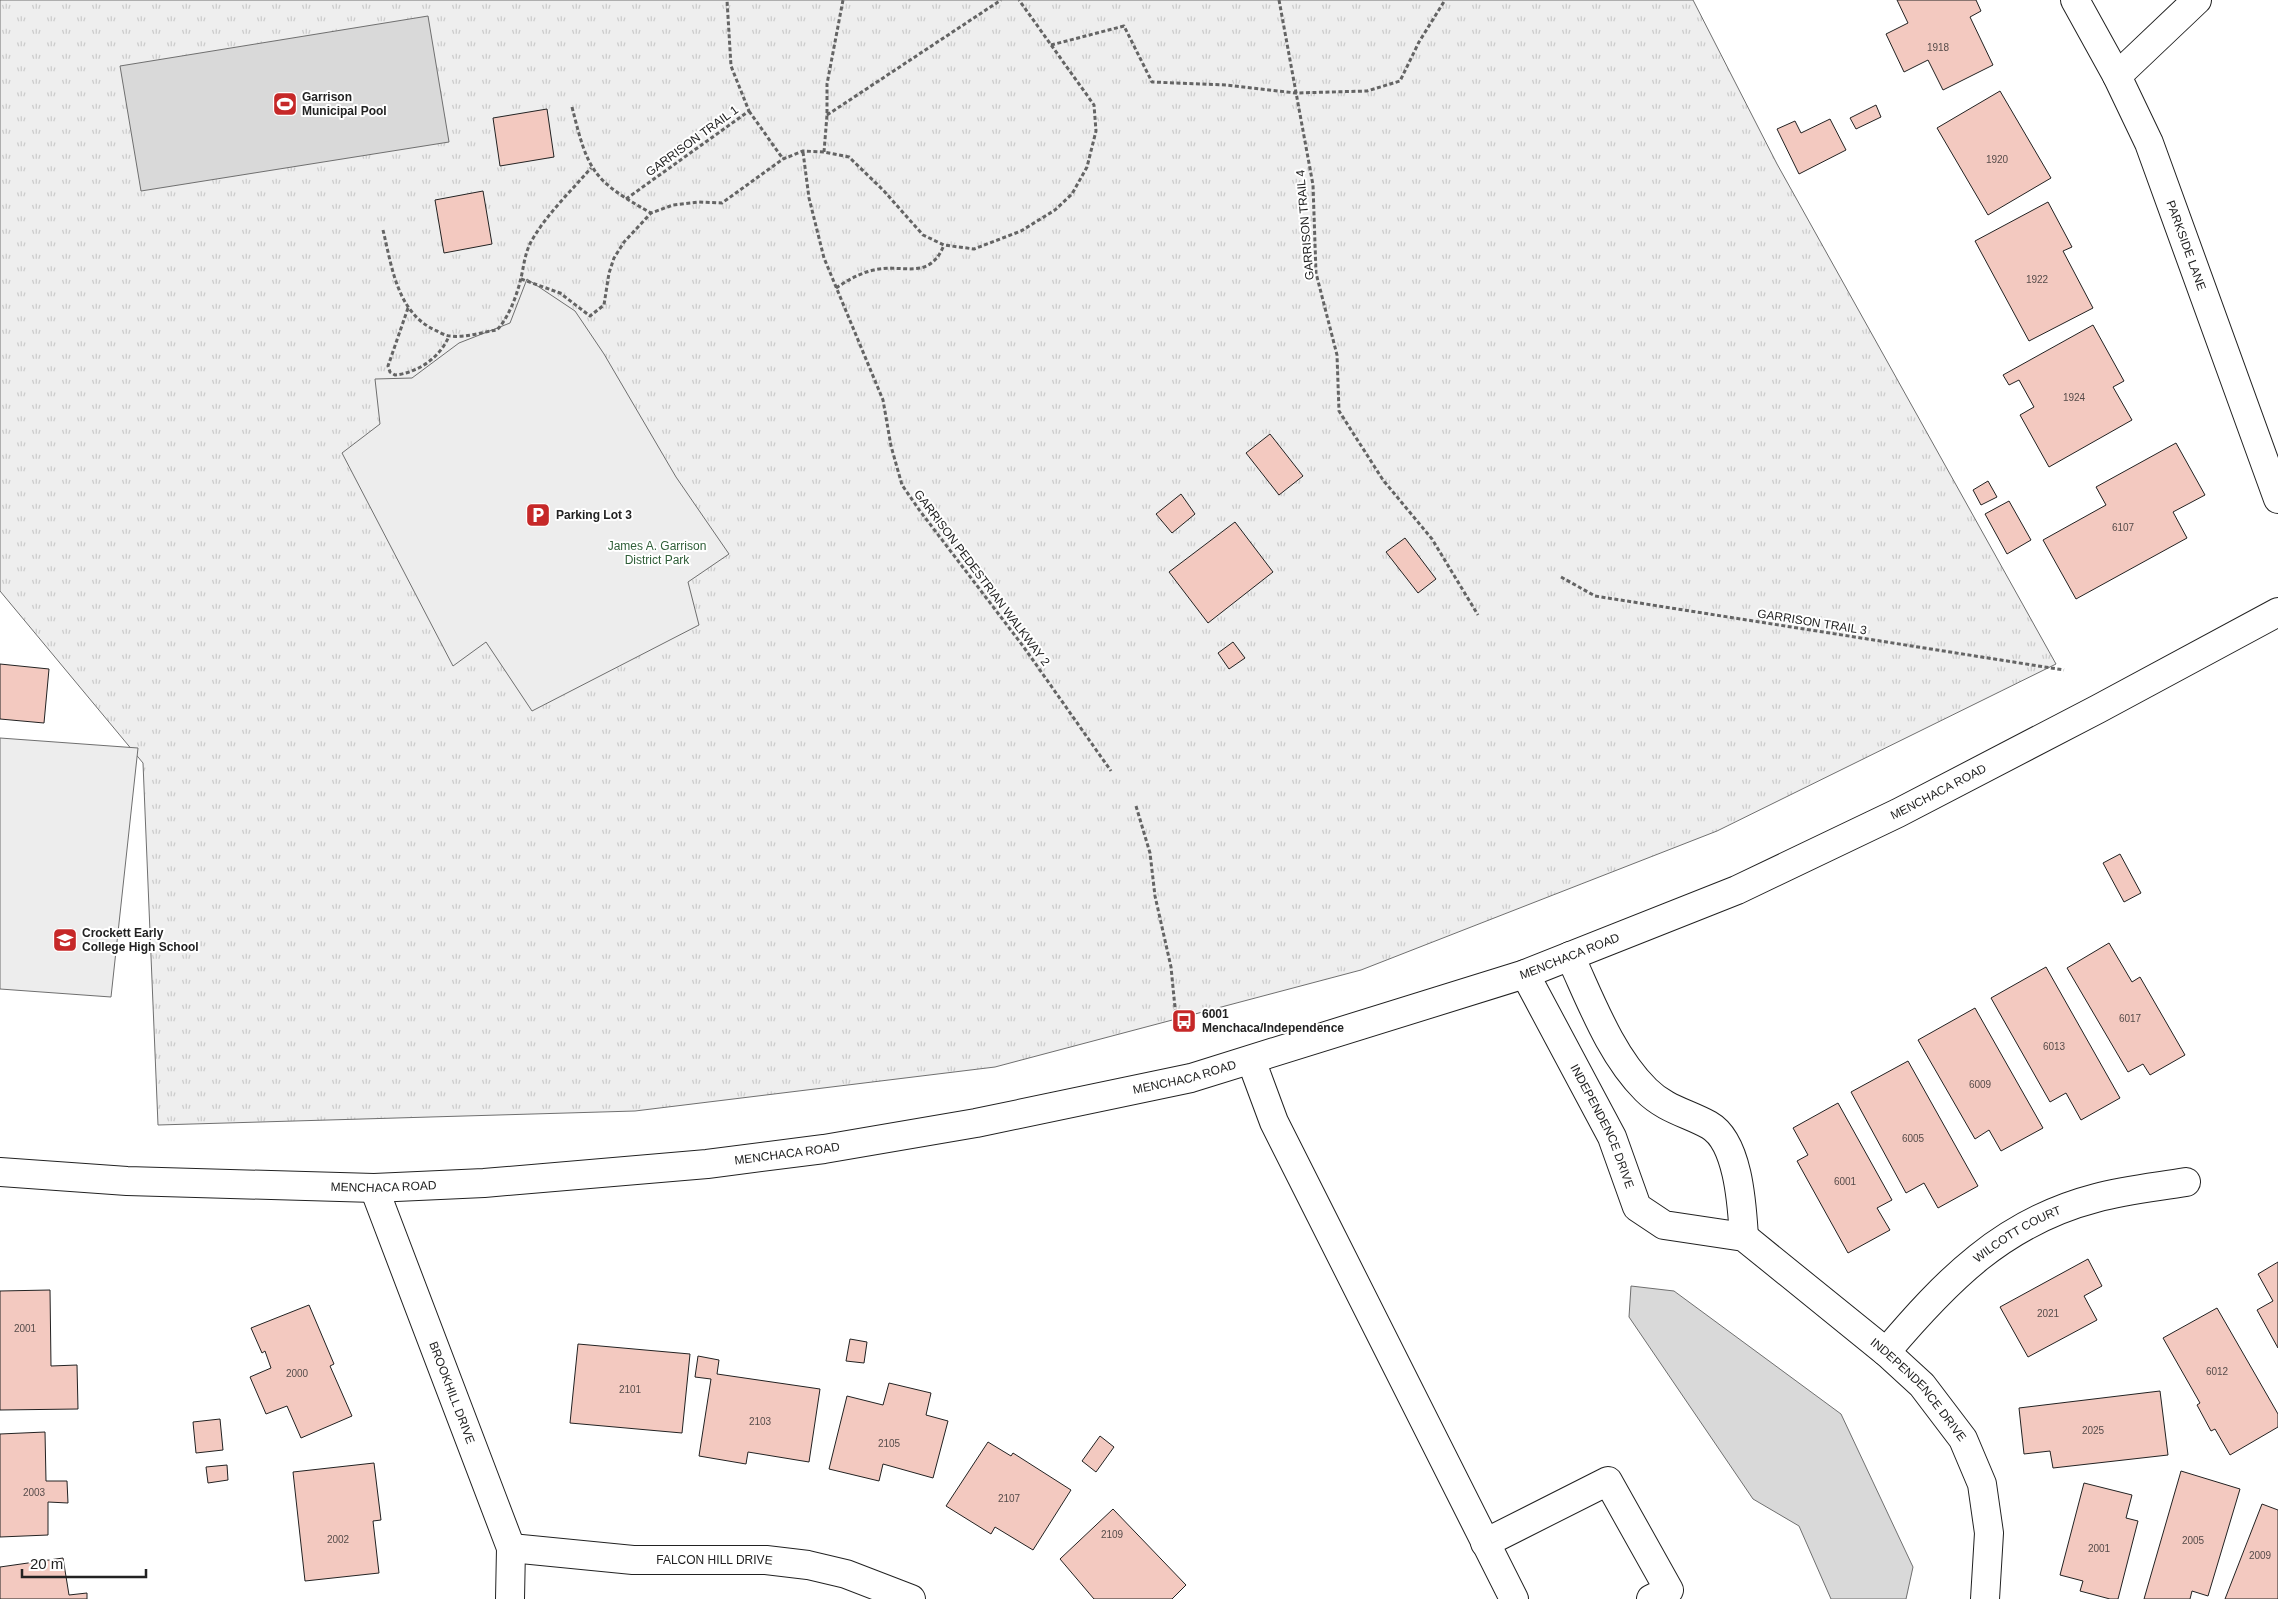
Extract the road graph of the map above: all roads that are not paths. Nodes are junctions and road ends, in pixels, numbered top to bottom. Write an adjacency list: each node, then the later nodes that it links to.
1 (2075, 0): 3 (street, PARKSIDE LANE)
2 (2197, 0): 3 (street)
3 (2117, 76): 4 (street, PARKSIDE LANE)
4 (2278, 498)
5 (2278, 612): 6 (street, MENCHACA ROAD)
6 (1570, 956): 7 (street, MENCHACA ROAD); 12 (street)
7 (1525, 974): 8 (street, MENCHACA ROAD); 12 (street, INDEPENDENCE DRIVE)
8 (1252, 1060): 11 (street, MENCHACA ROAD); 14 (street)
9 (0, 1172): 11 (street, MENCHACA ROAD)
10 (2186, 1182): 13 (street, WILCOTT COURT)
11 (374, 1188): 15 (street, BROOKHILL DRIVE)
12 (1744, 1237): 13 (street, INDEPENDENCE DRIVE)
13 (1886, 1352): 20 (street, INDEPENDENCE DRIVE)
14 (1485, 1543): 18 (street); 19 (street)
15 (511, 1548): 16 (street, BROOKHILL DRIVE); 17 (street, FALCON HILL DRIVE)
16 (510, 1599)
17 (911, 1599)
18 (1514, 1599)
19 (1651, 1599)
20 (1985, 1599)

